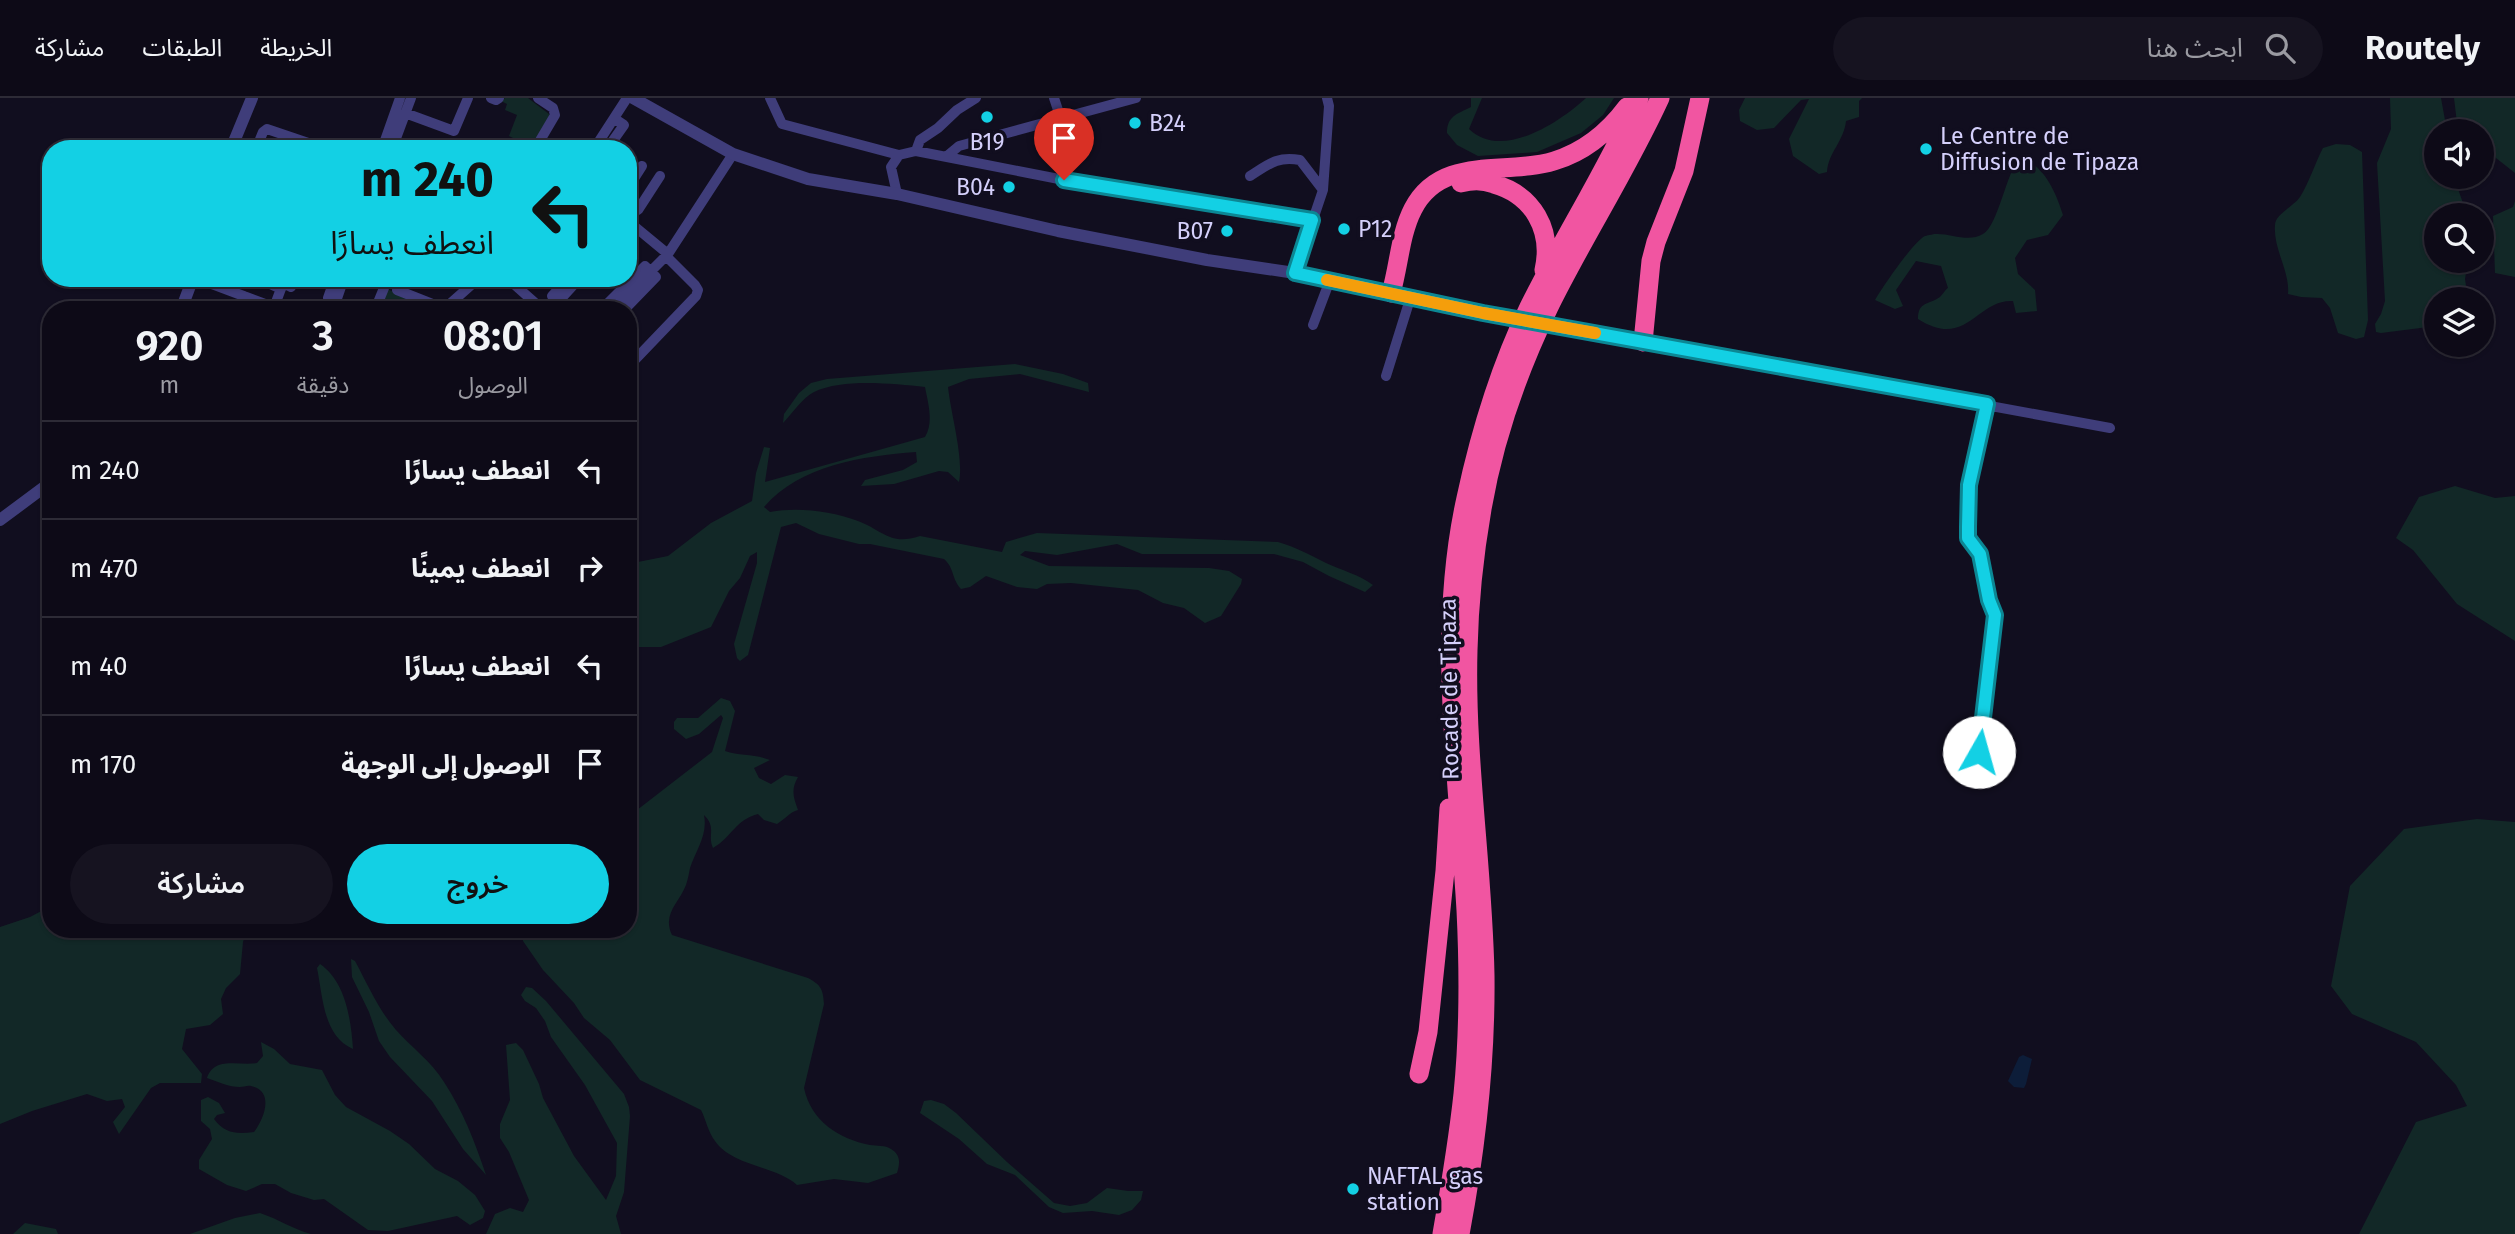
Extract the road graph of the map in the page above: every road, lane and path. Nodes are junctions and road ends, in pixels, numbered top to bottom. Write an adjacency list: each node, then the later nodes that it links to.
1 (252, 98): 22 (street)
2 (400, 98): 25 (street)
3 (411, 98): 19 (street)
4 (468, 98): 19 (street)
5 (491, 98): 6 (street)
6 (499, 98)
7 (538, 98): 27 (street)
8 (626, 98): 20 (street)
9 (633, 98): 31 (street)
10 (770, 98): 32 (street)
11 (976, 98): 30 (street)
12 (1054, 98): 21 (street)
13 (1136, 98): 21 (street)
14 (1327, 98): 38 (street)
15 (1634, 98): 58 (highway)
16 (1639, 98): 71 (highway, Rocade de Tipaza)
17 (1660, 98): 84 (highway, Rocade de Tipaza)
18 (1700, 98): 73 (highway)
19 (405, 113): 26 (street)
20 (615, 119): 28 (street); 29 (street)
21 (1061, 119): 33 (street)
22 (235, 140)
23 (260, 140): 24 (street)
24 (299, 140)
25 (385, 140)
26 (395, 140)
27 (540, 140)
28 (600, 140)
29 (613, 140)
30 (916, 151): 32 (street); 33 (street)
31 (733, 155): 39 (street); 43 (street)
32 (899, 155): 39 (street)
33 (947, 156): 41 (street)
34 (642, 166): 35 (street)
35 (637, 174)
36 (660, 176): 40 (street)
37 (1250, 176): 38 (street)
38 (1323, 190): 41 (street)
39 (897, 194): 45 (street)
40 (637, 209)
41 (1312, 220): 45 (street)
42 (637, 230): 43 (street)
43 (667, 255): 44 (street); 74 (street)
44 (650, 272): 46 (street); 48 (street); 70 (street)
45 (1295, 273): 47 (street)
46 (637, 274)
47 (1330, 281): 58 (street); 72 (street)
48 (637, 285)
49 (219, 287): 59 (street)
50 (469, 287): 64 (street)
51 (517, 287): 65 (street)
52 (560, 287): 67 (street)
53 (571, 287): 66 (street)
54 (624, 287): 68 (street)
55 (635, 287): 69 (street)
56 (384, 288): 62 (street)
57 (397, 290): 63 (street)
58 (1402, 295): 71 (highway); 73 (street); 75 (street)
59 (244, 296): 60 (street); 61 (street)
60 (242, 301)
61 (256, 301)
62 (379, 301)
63 (424, 301)
64 (453, 301)
65 (533, 301)
66 (558, 301)
67 (558, 301)
68 (610, 301)
69 (621, 301)
70 (633, 301)
71 (1528, 309): 81 (highway, Rocade de Tipaza)
72 (1313, 325)
73 (1643, 342): 76 (street)
74 (637, 358)
75 (1386, 376)
76 (1987, 404): 77 (street); 80 (street)
77 (2110, 428)
78 (42, 489): 79 (street)
79 (0, 520)
80 (1992, 755)
81 (1456, 762): 82 (highway); 83 (highway, Rocade de Tipaza)
82 (1419, 1074)
83 (1442, 1234)
84 (1460, 1234)

